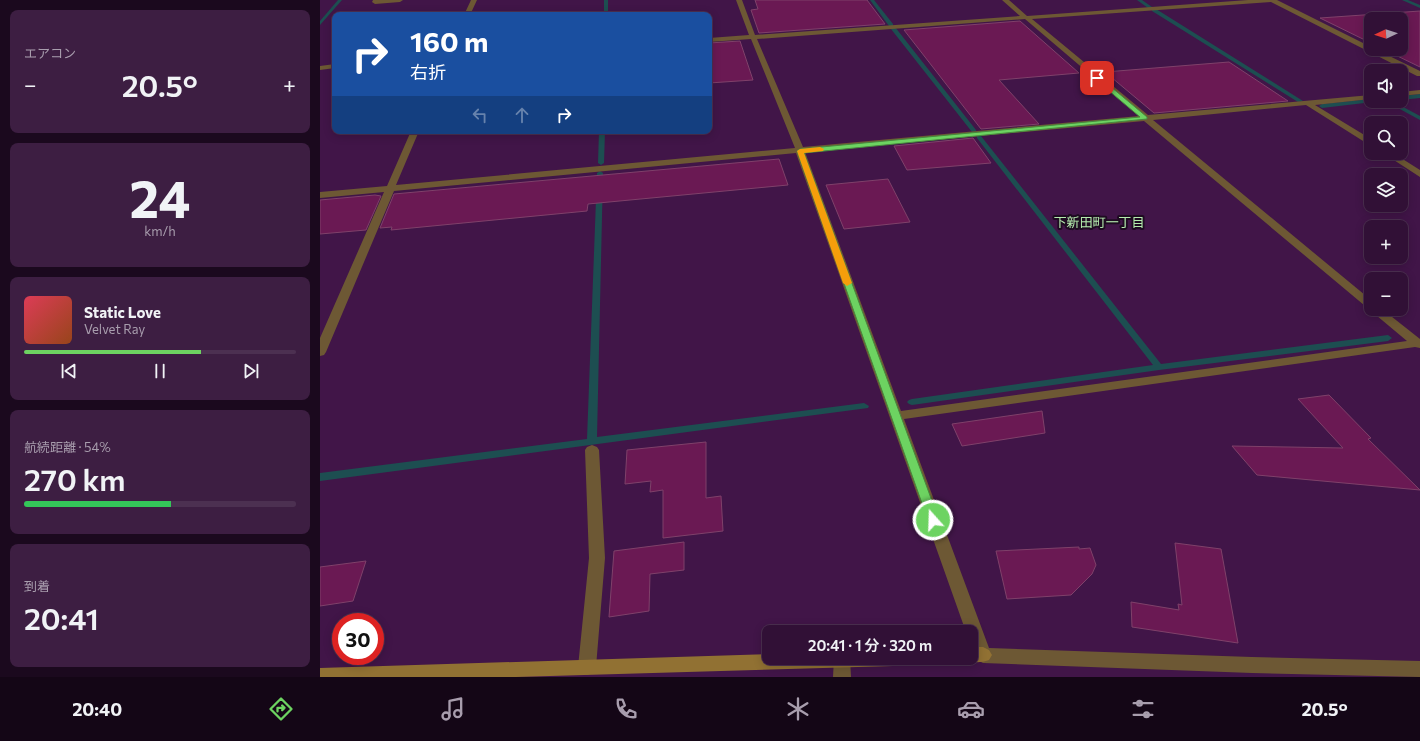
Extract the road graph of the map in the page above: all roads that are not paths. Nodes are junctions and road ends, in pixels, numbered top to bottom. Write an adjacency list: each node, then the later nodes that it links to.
1 (376, 0): 2 (street)
2 (400, 0)
3 (474, 0): 7 (street)
4 (739, 0): 9 (street)
5 (1005, 0): 8 (street)
6 (1272, 0): 8 (street); 13 (street)
7 (469, 12)
8 (1026, 17): 9 (street); 18 (street)
9 (753, 37): 10 (street); 21 (street)
10 (712, 40)
11 (332, 66): 12 (street)
12 (320, 68)
13 (1420, 74)
14 (1420, 92): 15 (street)
15 (1408, 93)
16 (1364, 98): 17 (street)
17 (1307, 103): 18 (street); 20 (street)
18 (1145, 118): 21 (street); 26 (street)
19 (415, 134): 24 (street)
20 (1364, 139)
21 (800, 151): 24 (street); 30 (street)
22 (1398, 160): 23 (street)
23 (1420, 174)
24 (390, 188): 25 (street); 29 (street)
25 (320, 195)
26 (1364, 300)
27 (1384, 316): 28 (street)
28 (1419, 344): 30 (street)
29 (320, 352)
30 (895, 416): 32 (street)
31 (592, 450): 35 (street)
32 (967, 625)
33 (978, 655): 37 (street)
34 (857, 665): 36 (street)
35 (587, 667): 36 (street); 38 (street)
36 (842, 668)
37 (1420, 669)
38 (416, 675): 39 (street)
39 (320, 676)

